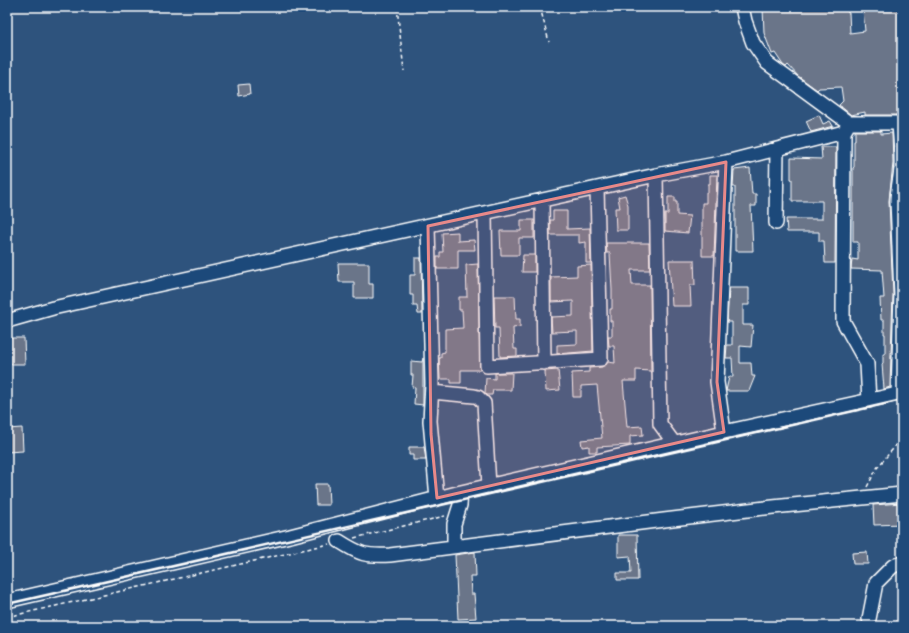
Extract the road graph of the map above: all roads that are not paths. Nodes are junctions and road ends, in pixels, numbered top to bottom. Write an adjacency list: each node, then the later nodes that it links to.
1 (742, 7): 3 (street)
2 (901, 124): 3 (street); 15 (street)
3 (847, 128): 4 (street); 16 (street)
4 (777, 149): 5 (street); 10 (street)
5 (726, 162): 6 (street); 17 (street)
6 (656, 175): 7 (street); 18 (street)
7 (597, 188): 8 (street); 13 (street)
8 (542, 200): 9 (street); 13 (street)
9 (485, 213): 11 (street); 13 (street)
10 (776, 223)
11 (428, 226): 12 (street); 14 (street)
12 (7, 321)
13 (544, 363)
14 (432, 392): 19 (street); 22 (street)
15 (900, 394): 16 (street)
16 (869, 401): 17 (street)
17 (724, 432): 18 (street)
18 (674, 443): 19 (street)
19 (489, 486): 20 (street)
20 (461, 492): 22 (street); 24 (street)
21 (902, 494): 24 (street)
22 (437, 498): 26 (street)
23 (339, 541): 24 (street)
24 (454, 546)
25 (902, 563): 27 (street)
26 (7, 601)
27 (869, 619)

